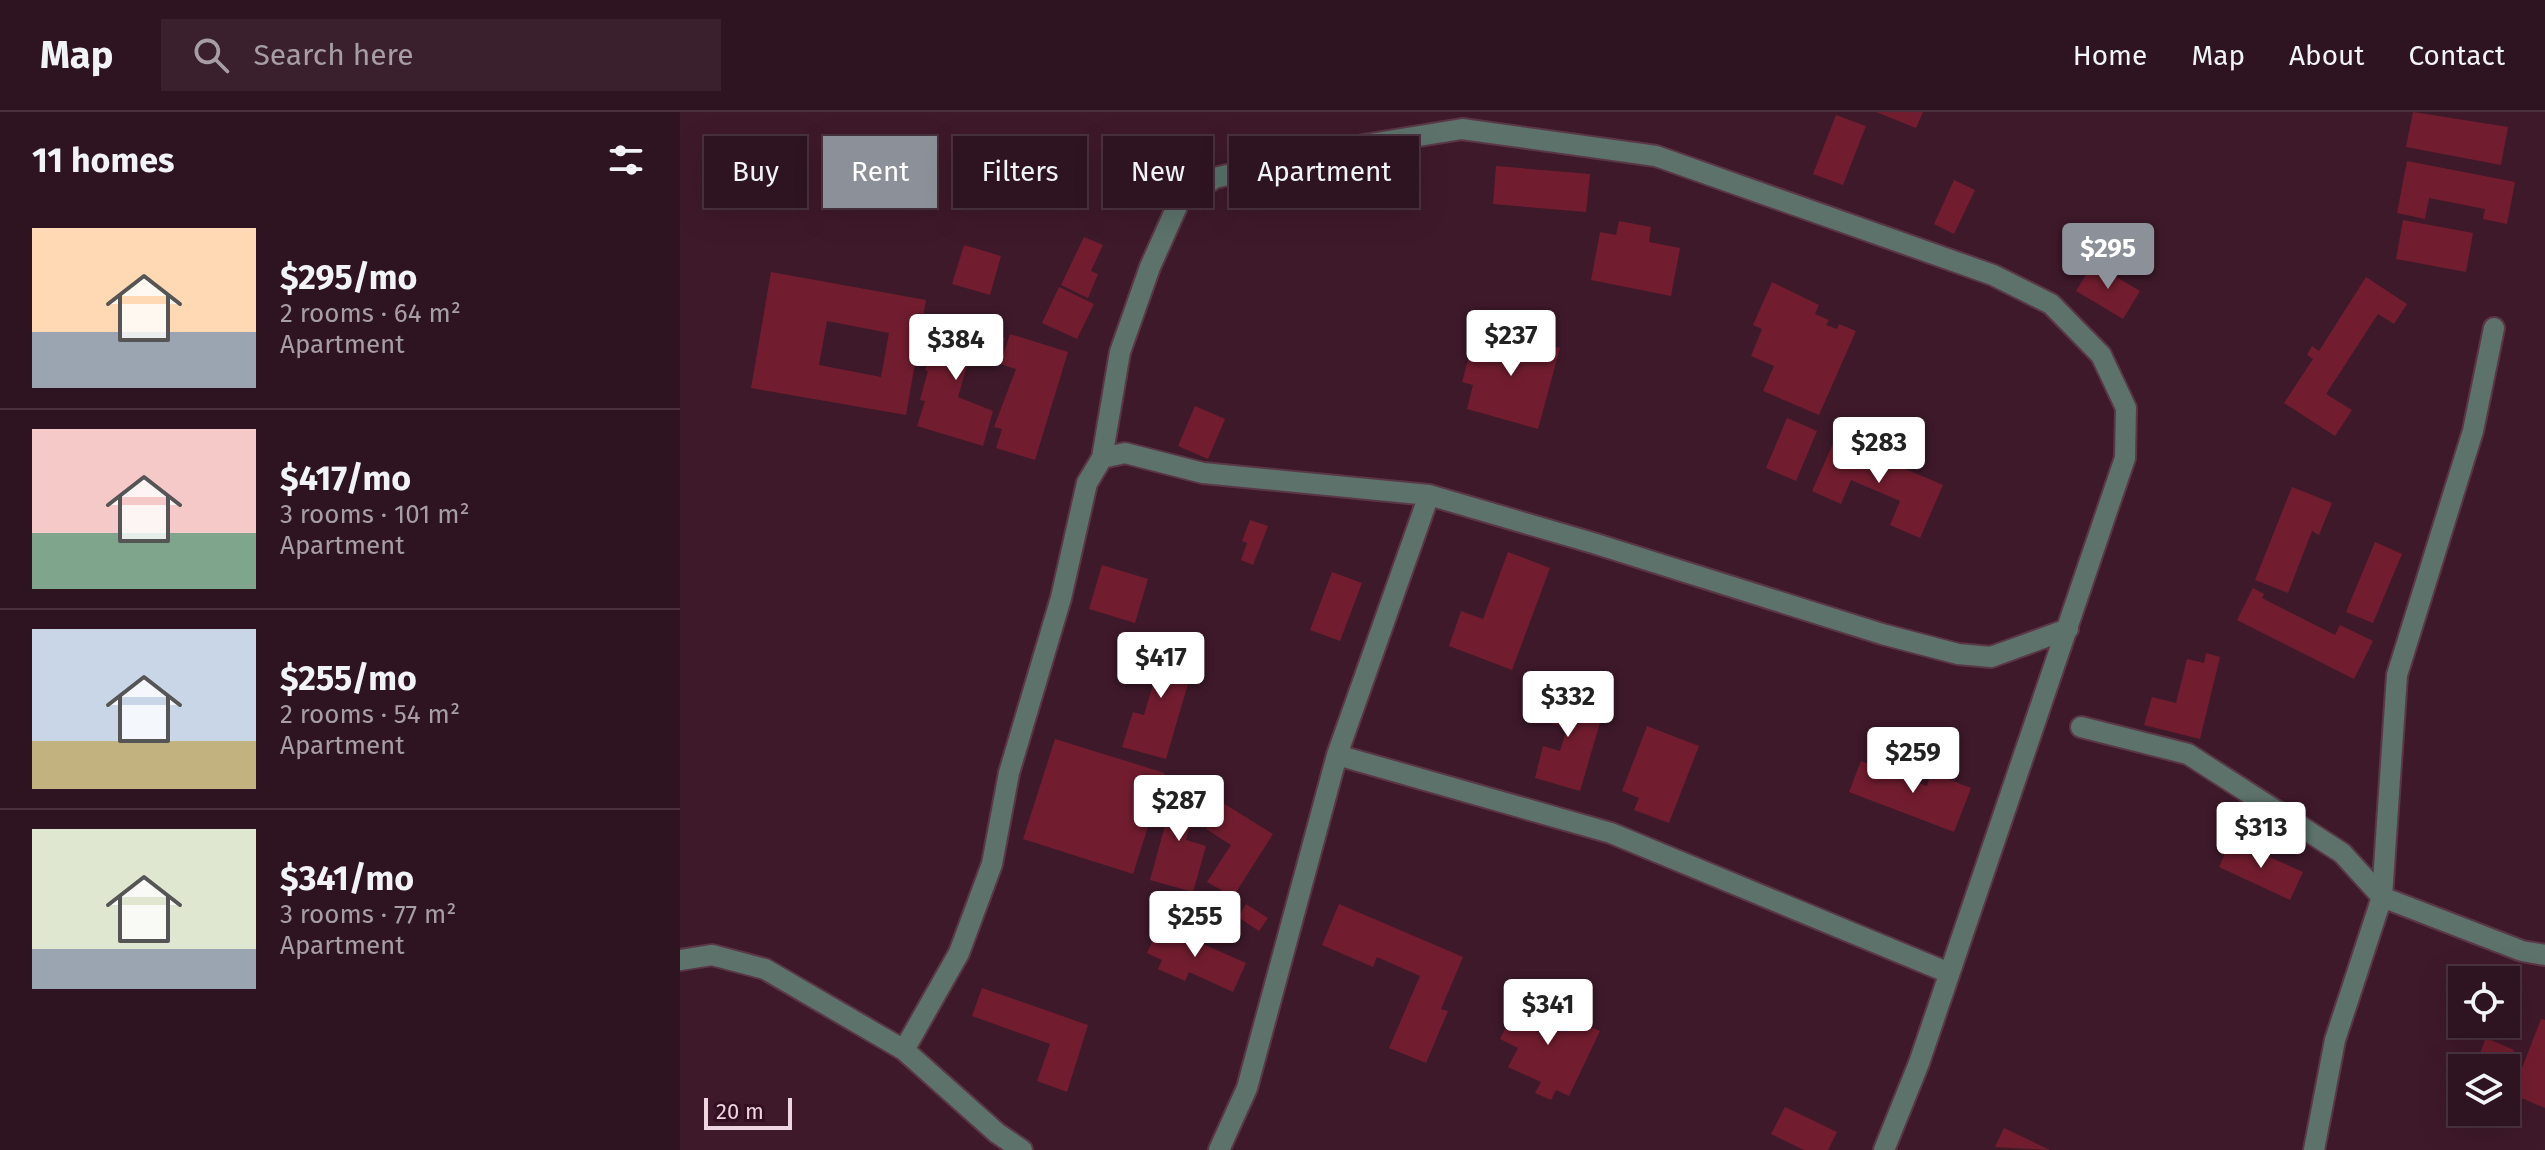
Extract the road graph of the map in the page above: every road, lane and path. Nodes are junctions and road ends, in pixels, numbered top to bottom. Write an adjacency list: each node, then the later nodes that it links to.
1 (2494, 328): 7 (street)
2 (1102, 458): 3 (street); 4 (street); 11 (street)
3 (1429, 495): 4 (street); 6 (street)
4 (2068, 629): 10 (street)
5 (2081, 727): 7 (street)
6 (1337, 755): 10 (street); 14 (street)
7 (2382, 897): 8 (street); 16 (street)
8 (2545, 955)
9 (680, 960): 11 (street)
10 (1949, 973): 15 (street)
11 (904, 1050): 12 (street)
12 (994, 1142): 13 (street)
13 (1022, 1150)
14 (1219, 1150)
15 (1884, 1150)
16 (2314, 1150)

